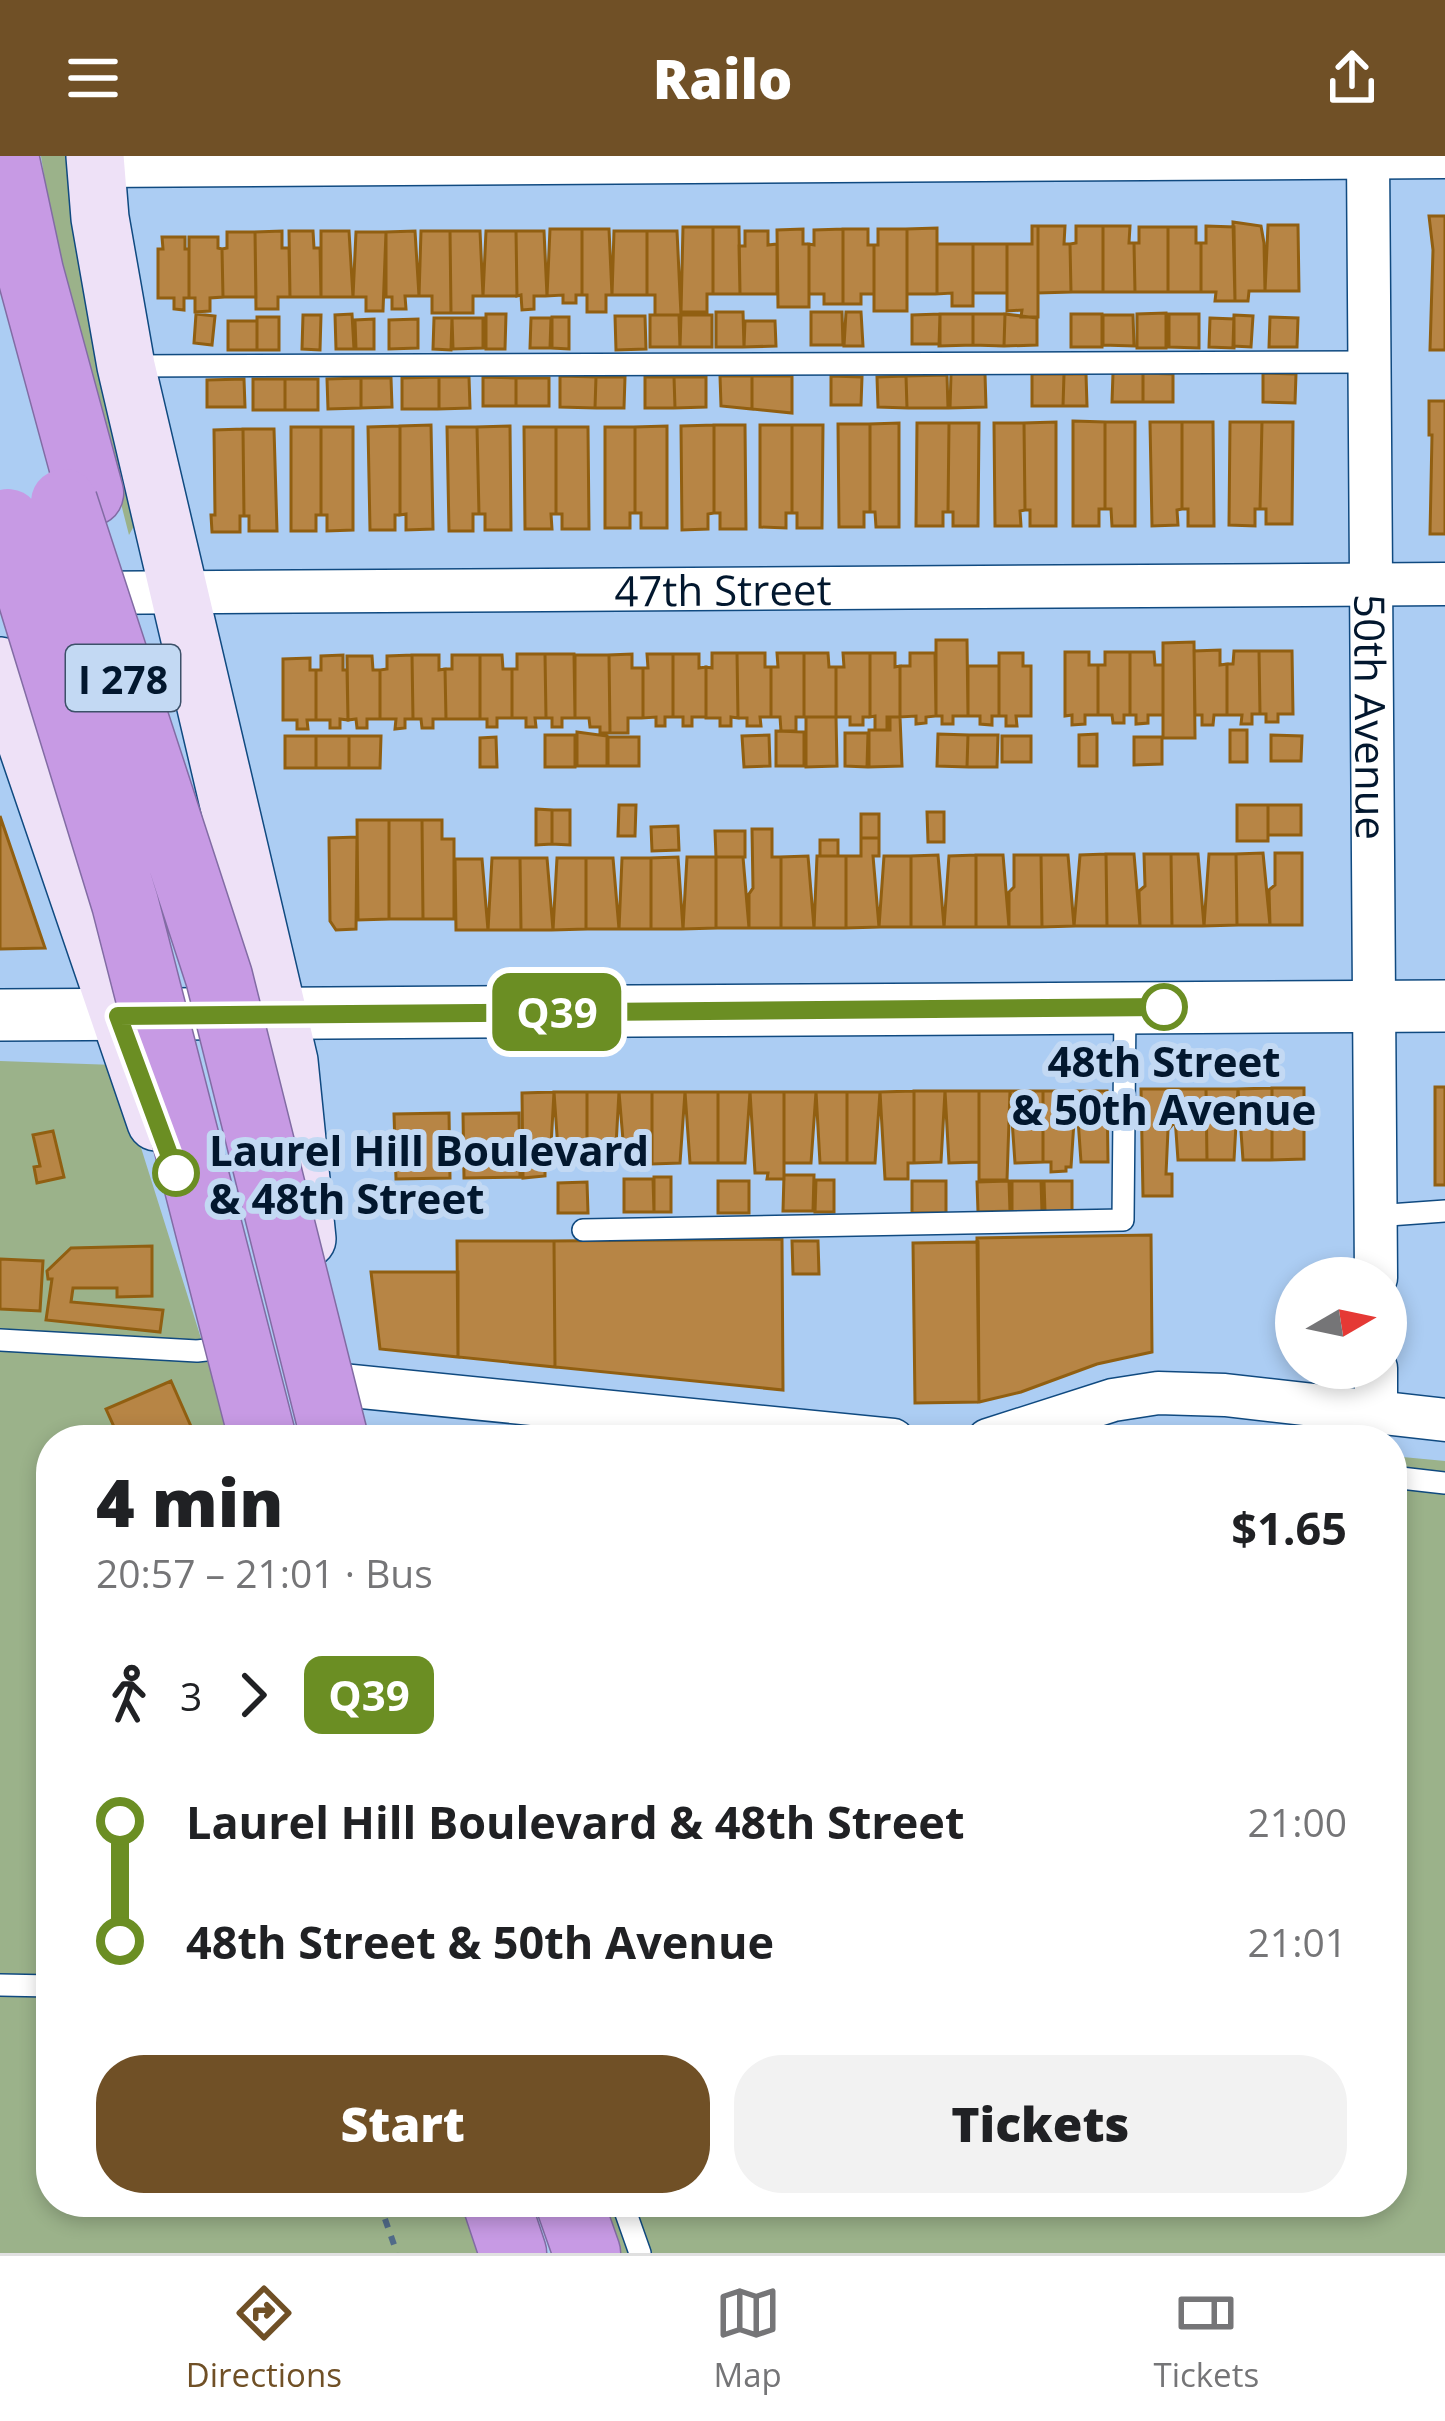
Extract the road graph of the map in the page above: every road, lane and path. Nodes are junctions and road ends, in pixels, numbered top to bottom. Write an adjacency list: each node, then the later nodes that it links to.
1 (4, 156): 8 (highway)
2 (1368, 156): 3 (street); 4 (street); 6 (street, 50th Avenue)
3 (1445, 157)
4 (95, 161): 7 (main road)
5 (0, 318): 8 (highway, I 278)
6 (1370, 362): 7 (lane); 10 (street, 50th Avenue)
7 (126, 366): 12 (main road)
8 (41, 504): 29 (highway, bridge); 30 (highway, I 278, bridge)
9 (1445, 584): 10 (street, 47th Street)
10 (1370, 585): 12 (street, 47th Street); 15 (street, 50th Avenue)
11 (0, 593): 12 (street, 47th Street)
12 (177, 593): 17 (main road)
13 (0, 666): 19 (main road)
14 (1445, 1006): 15 (street)
15 (1374, 1007): 16 (street); 21 (street, 50th Avenue)
16 (1125, 1008): 17 (street); 22 (lane)
17 (278, 1014): 19 (street); 29 (main road)
18 (0, 1016): 19 (street)
19 (118, 1016): 25 (main road)
20 (1445, 1211): 21 (lane)
21 (1375, 1216): 23 (street, 50th Avenue)
22 (583, 1230)
23 (1376, 1257)
24 (0, 1340): 25 (lane)
25 (244, 1346): 31 (main road)
26 (1376, 1389): 27 (street)
27 (1376, 1413): 28 (street); 33 (street)
28 (1445, 1420)
29 (329, 1421): 32 (street)
30 (258, 1425)
31 (273, 1425)
32 (448, 1425)
33 (1035, 1425)
34 (1407, 1479): 35 (lane)
35 (1445, 1483)
36 (0, 1985): 37 (lane)
37 (36, 1986)
38 (385, 2217): 43 (path)
39 (501, 2217): 44 (highway)
40 (542, 2217): 45 (main road)
41 (574, 2217): 46 (highway)
42 (627, 2217): 47 (lane)
43 (397, 2253)
44 (513, 2253)
45 (554, 2253)
46 (587, 2253)
47 (640, 2253)

